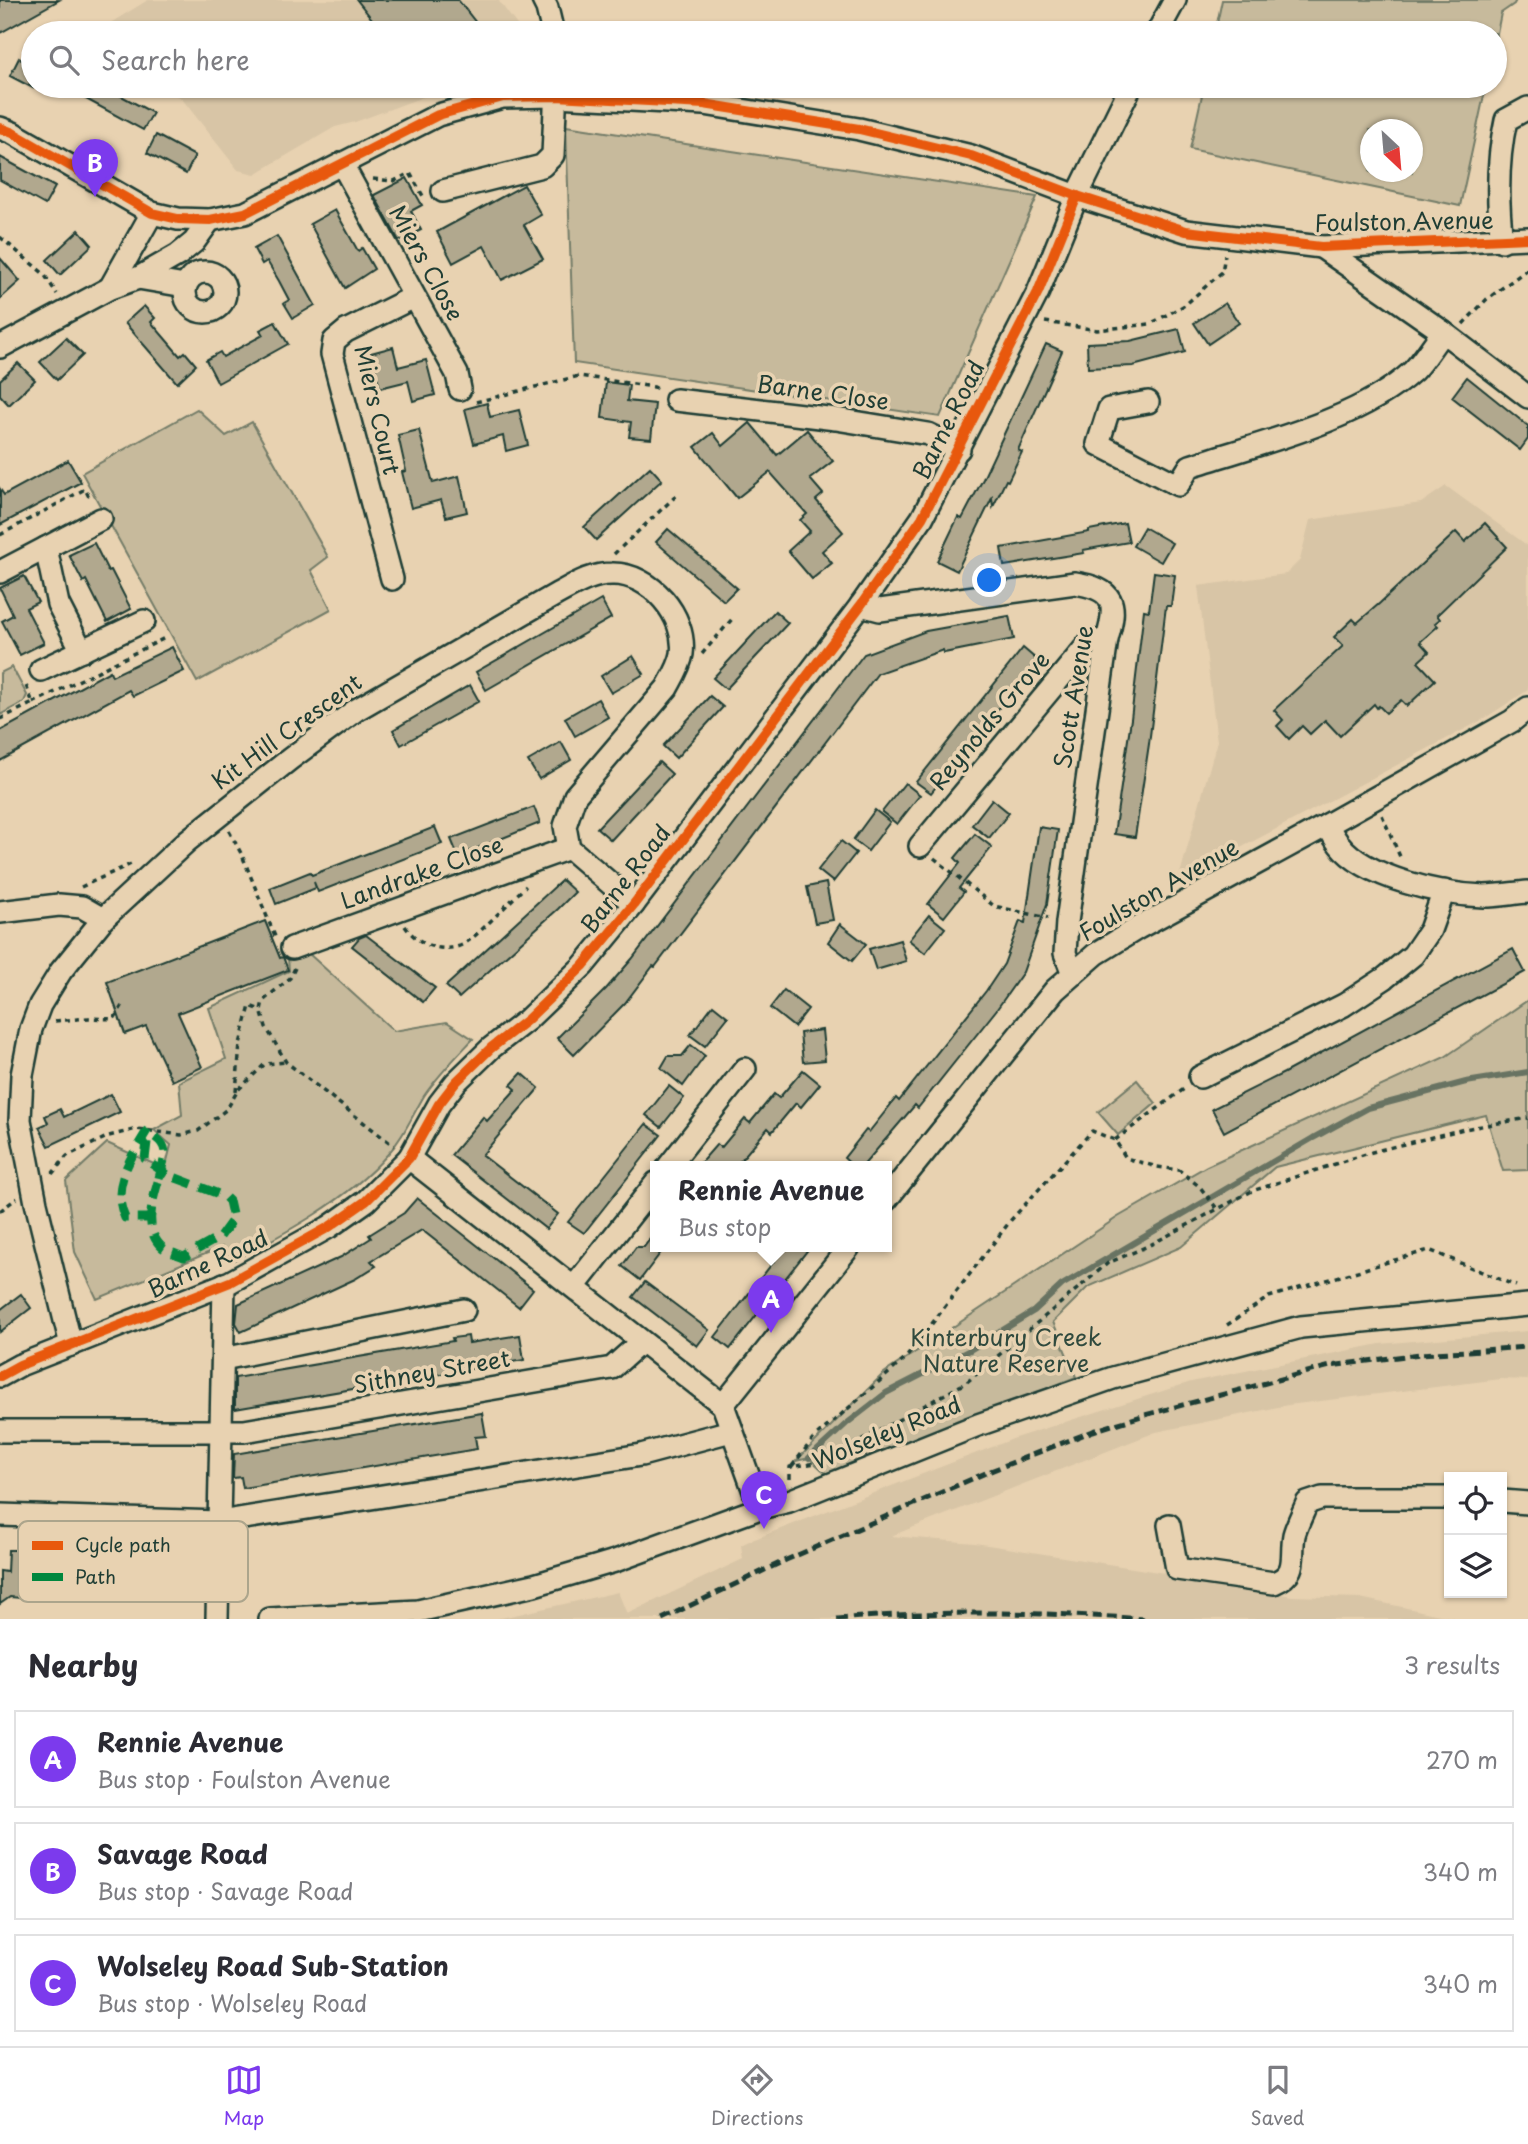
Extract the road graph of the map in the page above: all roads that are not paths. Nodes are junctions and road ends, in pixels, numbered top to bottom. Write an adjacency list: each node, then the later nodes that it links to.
1 (542, 0): 3 (street)
2 (1175, 0): 4 (street)
3 (550, 21)
4 (1164, 21)
5 (500, 98): 11 (street, Foulston Avenue)
6 (556, 98): 12 (street)
7 (636, 98): 13 (street, Foulston Avenue)
8 (1125, 98): 13 (street, Barne Road)
9 (1528, 108): 17 (street)
10 (0, 128): 14 (street, Foulston Avenue)
11 (346, 171): 15 (street, Foulston Avenue); 22 (street, Miers Close)
12 (443, 191)
13 (1077, 196): 18 (street, Foulston Avenue); 29 (street, Barne Road)
14 (152, 213): 15 (street, Foulston Avenue); 21 (street)
15 (210, 220): 19 (street)
16 (1528, 238): 17 (street, Foulston Avenue)
17 (1502, 241): 18 (street, Foulston Avenue)
18 (1321, 247): 23 (street)
19 (138, 278): 20 (street); 21 (street)
20 (186, 286)
21 (110, 288): 24 (street)
22 (414, 297): 25 (street, Miers Close); 33 (street, Miers Court)
23 (1447, 335): 26 (street); 28 (street)
24 (0, 347)
25 (460, 389)
26 (1528, 397)
27 (676, 400): 29 (street, Barne Close)
28 (1148, 402)
29 (959, 449): 34 (street, Barne Road)
30 (101, 519): 31 (street)
31 (46, 548): 32 (street); 37 (street)
32 (0, 572)
33 (392, 579)
34 (861, 605): 36 (street, Scott Avenue); 45 (street, Barne Road)
35 (144, 621): 37 (street)
36 (1107, 639): 41 (street, Reynolds Grove); 49 (street, Scott Avenue)
37 (82, 651): 38 (street)
38 (41, 670)
39 (1528, 708): 40 (street, Foulston Avenue)
40 (1327, 825): 43 (street); 49 (street, Foulston Avenue)
41 (919, 846)
42 (569, 848): 45 (street); 47 (street, Kit Hill Crescent); 48 (street, Landrake Close)
43 (1444, 891): 44 (street); 51 (street)
44 (1528, 892)
45 (635, 904): 52 (street, Barne Road)
46 (0, 912): 47 (street)
47 (103, 919): 62 (street, Kit Hill Crescent)
48 (286, 948)
49 (1073, 974): 55 (street, Foulston Avenue)
50 (745, 1069): 53 (street)
51 (1200, 1077)
52 (409, 1158): 57 (street, Barne Road); 58 (street)
53 (673, 1161)
54 (650, 1191): 58 (street)
55 (892, 1194)
56 (845, 1252): 65 (street)
57 (224, 1284): 62 (street, Barne Road); 63 (street)
58 (574, 1287): 61 (street)
59 (1525, 1297): 72 (street, Wolseley Road)
60 (464, 1310): 63 (street)
61 (640, 1343): 65 (street); 68 (street, Sithney Street)
62 (71, 1345): 64 (street, Barne Road)
63 (223, 1359): 68 (street)
64 (0, 1376)
65 (723, 1405): 67 (street)
66 (0, 1431): 68 (street, Sithney Street)
67 (731, 1431): 72 (street); 76 (street)
68 (223, 1432): 75 (street)
69 (1444, 1499): 77 (street)
70 (1507, 1501): 71 (street)
71 (1528, 1503)
72 (760, 1508): 78 (street, Wolseley Road)
73 (0, 1515): 74 (street)
74 (188, 1521)
75 (219, 1521)
76 (225, 1521)
77 (1169, 1525)
78 (270, 1619)

